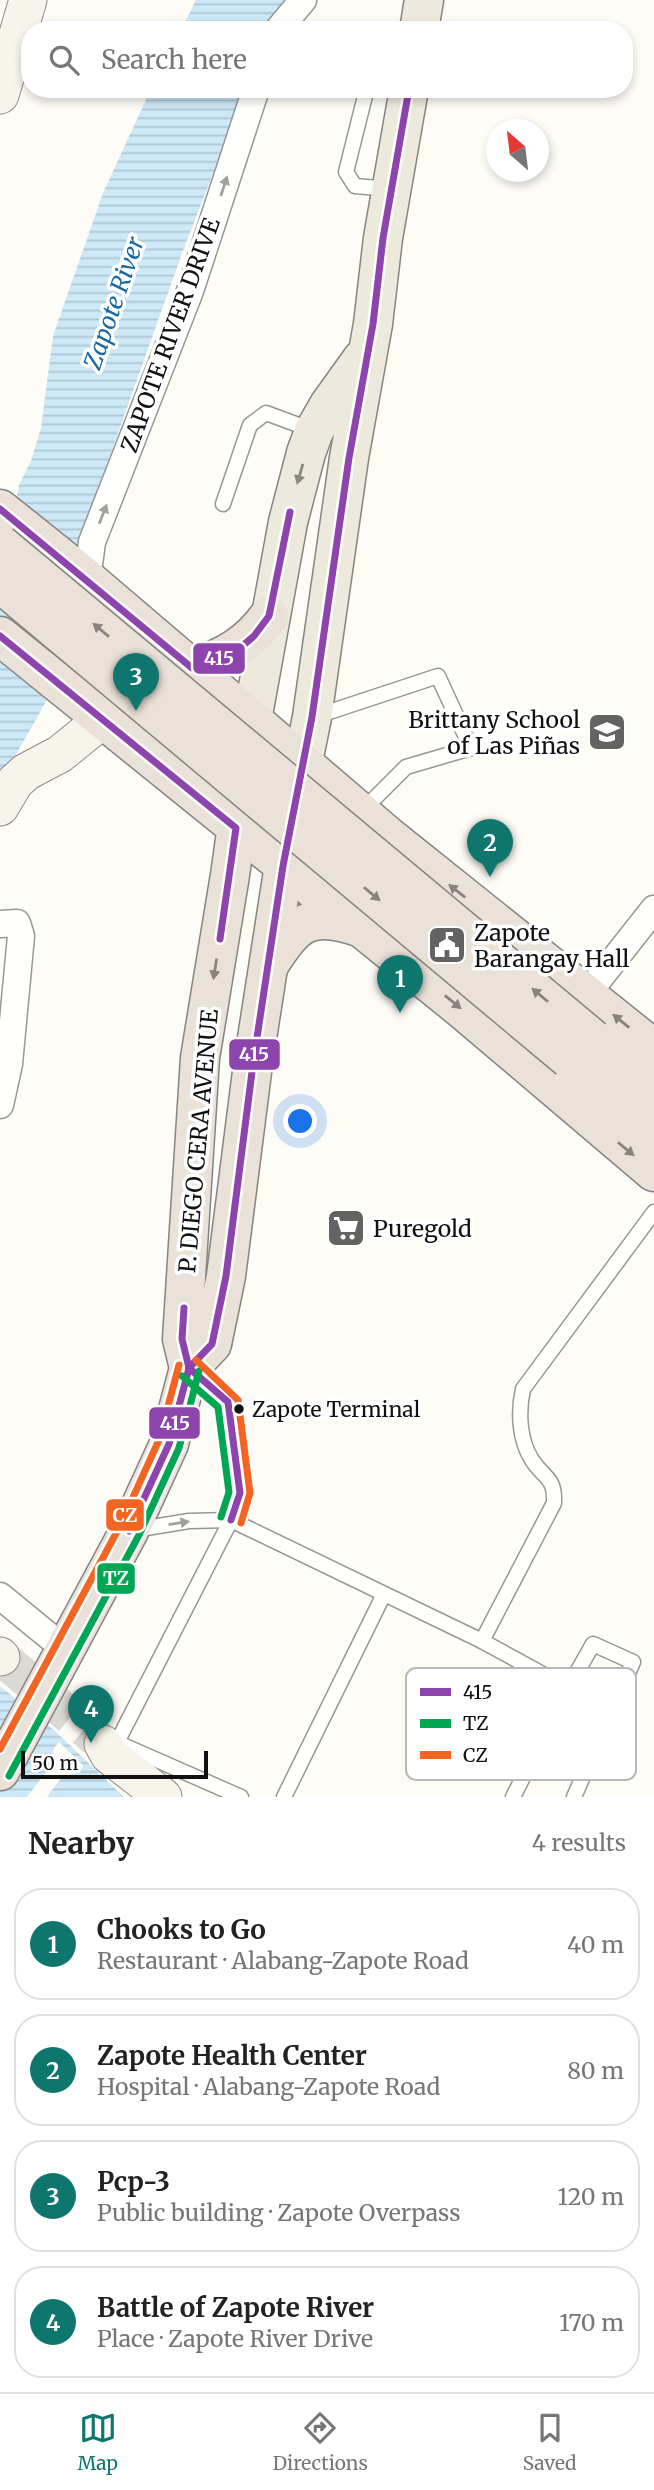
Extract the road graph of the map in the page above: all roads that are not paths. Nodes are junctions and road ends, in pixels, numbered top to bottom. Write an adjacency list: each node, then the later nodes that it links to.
1 (28, 0): 4 (main road)
2 (303, 0): 5 (street)
3 (424, 0): 6 (main road)
4 (22, 21)
5 (286, 21)
6 (420, 21)
7 (21, 24): 8 (main road)
8 (0, 94)
9 (253, 98): 18 (street, ZAPOTE RIVER DRIVE, one-way to 9)
10 (364, 98): 12 (lane)
11 (406, 98): 12 (main road, P. DIEGO CERA AVENUE)
12 (391, 189): 13 (main road, P. DIEGO CERA AVENUE)
13 (367, 351): 14 (main road, P. DIEGO CERA AVENUE); 23 (main road, P. DIEGO CERA AVENUE)
14 (314, 431): 15 (lane); 20 (main road, P. DIEGO CERA AVENUE, one-way to 20)
15 (223, 504)
16 (0, 509): 18 (highway)
17 (0, 544): 39 (highway, one-way to 17, bridge)
18 (83, 576): 22 (highway)
19 (0, 583): 41 (highway, one-way to 41, bridge)
20 (269, 616): 22 (highway); 25 (main road, P. DIEGO CERA AVENUE)
21 (0, 636): 24 (highway)
22 (190, 667): 24 (main road); 25 (highway); 26 (highway)
23 (312, 717): 27 (main road, P. DIEGO CERA AVENUE); 29 (lane)
24 (103, 719): 26 (highway); 28 (main road)
25 (252, 720): 27 (highway); 30 (highway, P. DIEGO CERA AVENUE)
26 (145, 753): 30 (highway)
27 (303, 762): 29 (highway); 31 (highway, P. DIEGO CERA AVENUE)
28 (0, 807)
29 (375, 824): 32 (highway); 37 (highway, one-way to 29)
30 (236, 828): 31 (highway); 44 (highway, P. DIEGO CERA AVENUE, one-way to 44)
31 (283, 866): 32 (highway); 36 (highway, P. DIEGO CERA AVENUE)
32 (326, 899): 35 (highway)
33 (654, 909): 37 (street)
34 (0, 924): 40 (street)
35 (362, 928): 36 (highway); 42 (highway, one-way to 42)
36 (268, 967): 44 (highway, P. DIEGO CERA AVENUE)
37 (587, 994): 38 (highway, one-way to 37)
38 (654, 1049)
39 (654, 1090)
40 (0, 1105)
41 (654, 1129)
42 (654, 1172)
43 (654, 1212): 49 (lane)
44 (189, 1368): 45 (lane); 46 (highway, P. DIEGO CERA AVENUE)
45 (231, 1520): 46 (lane, one-way to 45); 47 (lane); 54 (lane)
46 (129, 1531): 50 (highway, P. DIEGO CERA AVENUE)
47 (384, 1594): 49 (lane); 60 (lane)
48 (0, 1596): 50 (street)
49 (482, 1641): 51 (lane)
50 (66, 1650): 55 (highway, P. DIEGO CERA AVENUE)
51 (531, 1668)
52 (579, 1668): 53 (lane)
53 (630, 1668)
54 (107, 1751): 58 (main road); 59 (lane)
55 (0, 1771)
56 (522, 1780): 61 (lane)
57 (581, 1780): 62 (lane)
58 (163, 1797)
59 (241, 1797)
60 (284, 1797)
61 (513, 1797)
62 (574, 1797)

